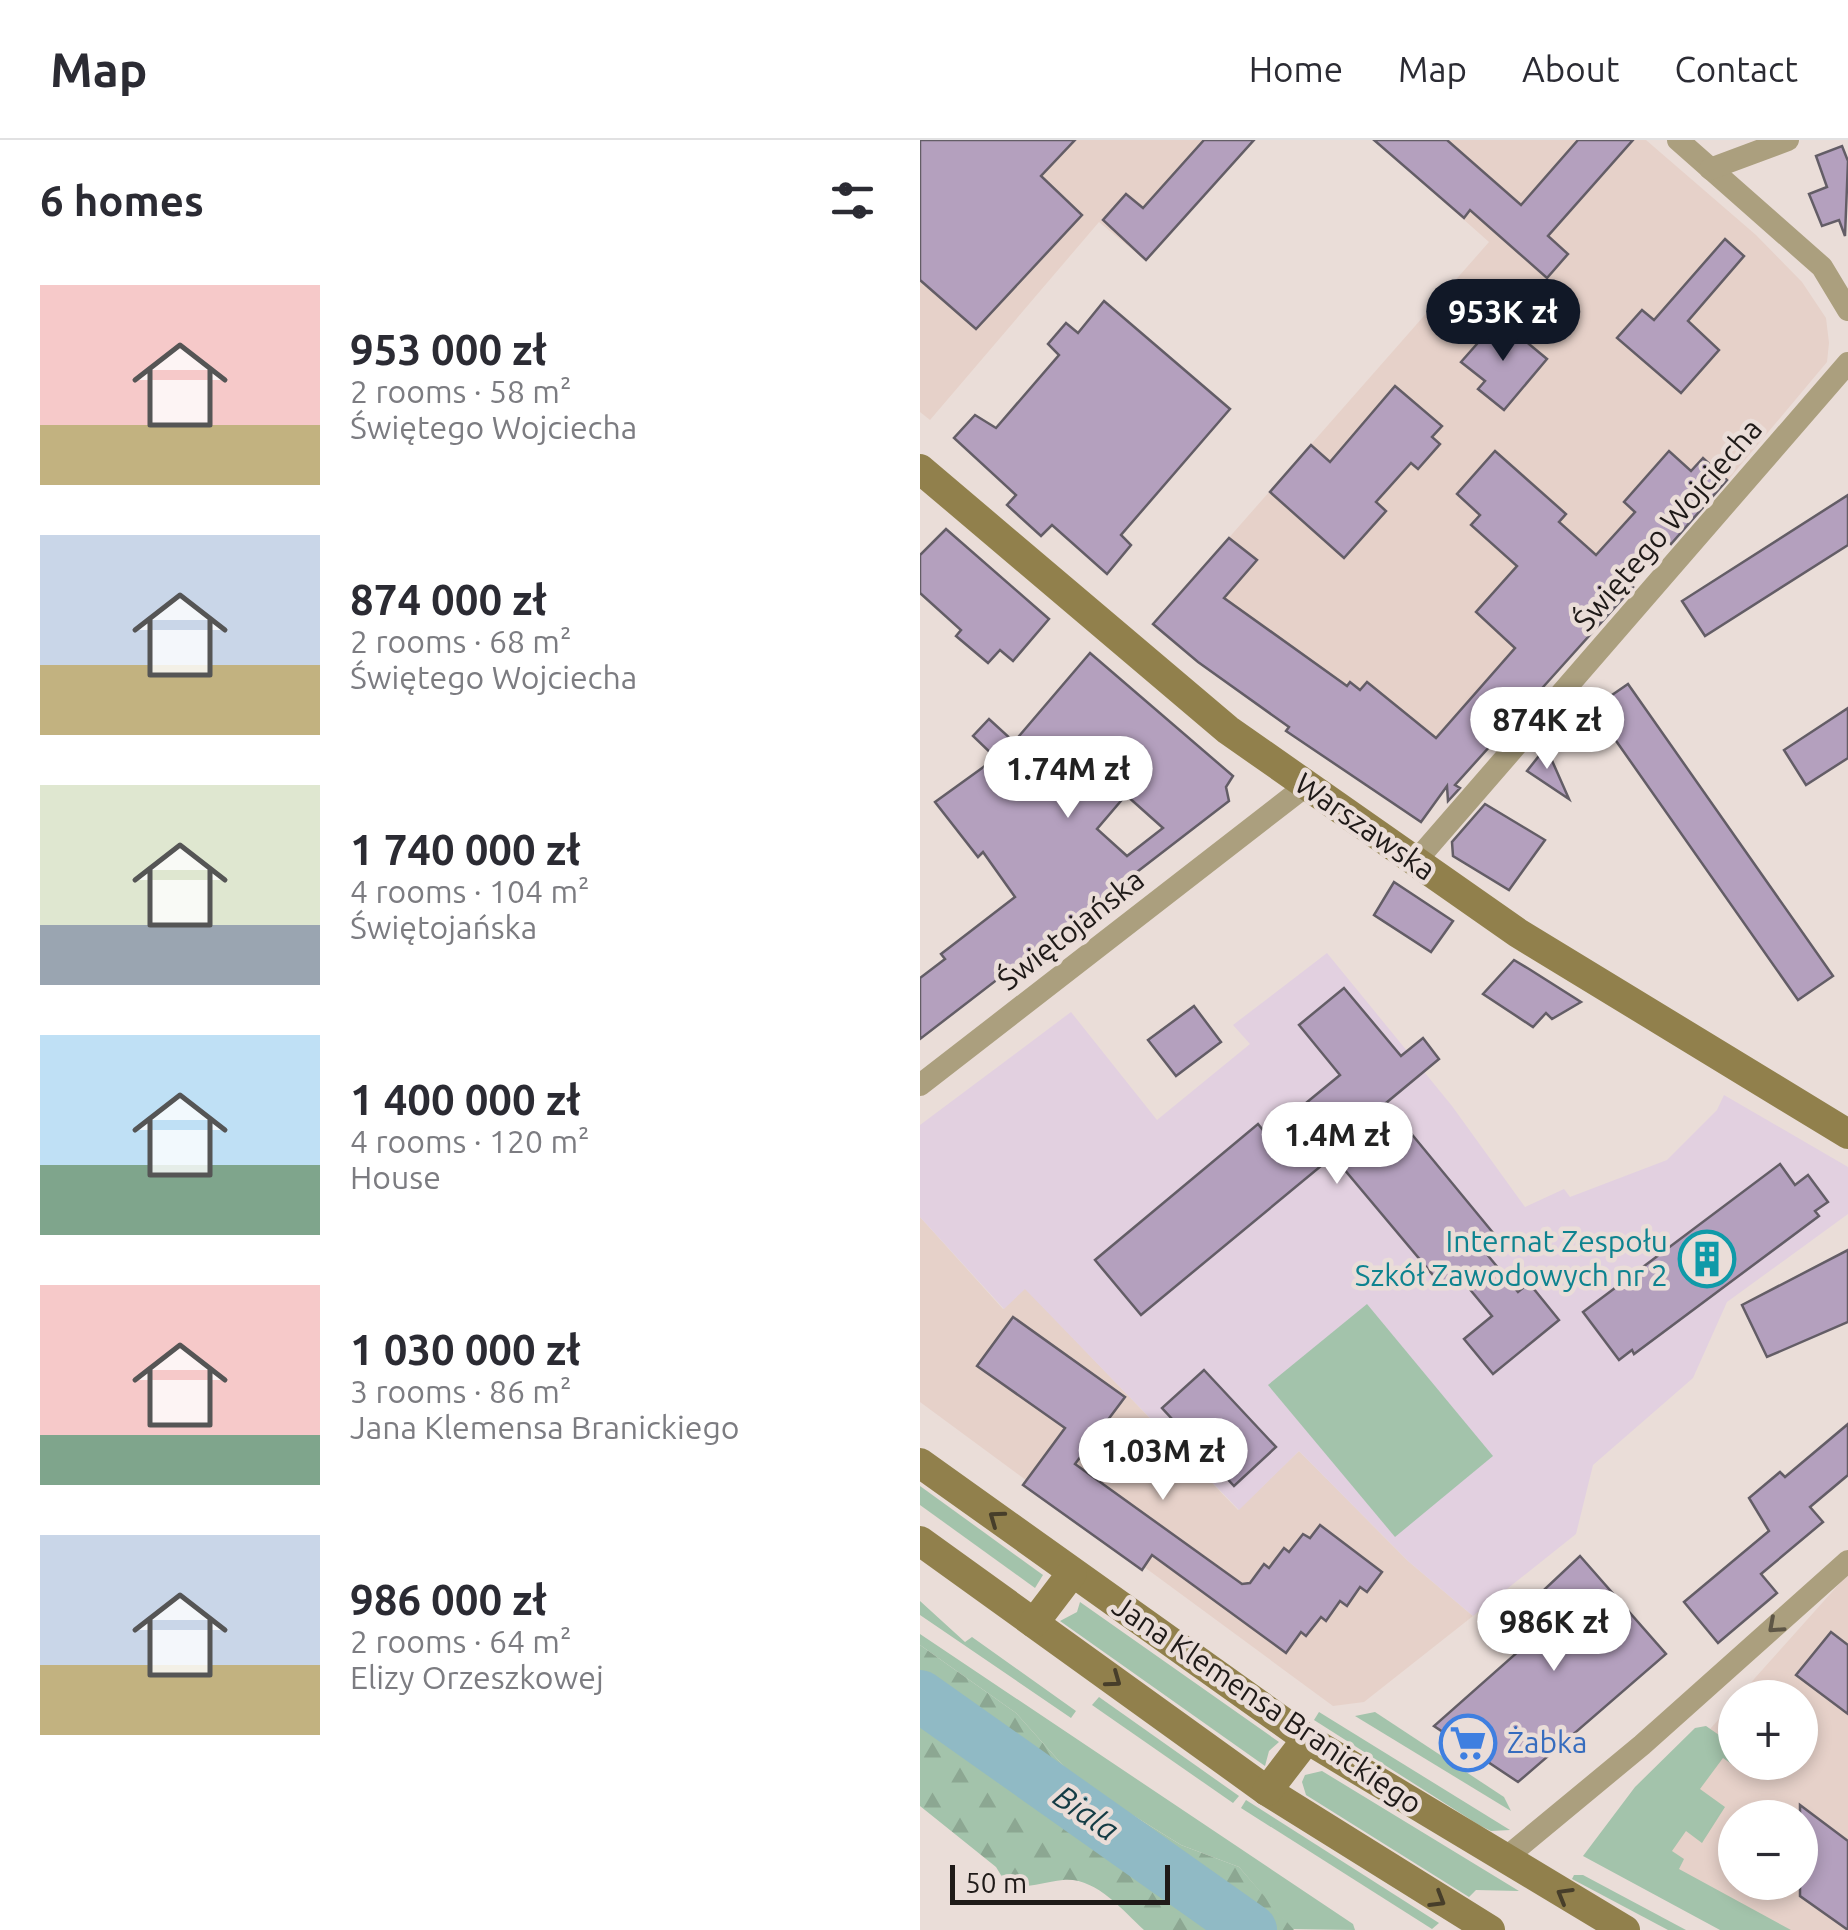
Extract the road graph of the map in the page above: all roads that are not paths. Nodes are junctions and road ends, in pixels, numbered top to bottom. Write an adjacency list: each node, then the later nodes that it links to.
1 (1678, 140): 3 (street)
2 (1788, 140): 3 (street)
3 (1710, 169): 4 (street)
4 (1848, 310)
5 (1848, 363): 8 (street, Świętego Wojciecha)
6 (920, 469): 7 (main road, Warszawska)
7 (1307, 786): 8 (main road, Warszawska); 9 (street, Świętojańska)
8 (1414, 862): 10 (main road, Warszawska)
9 (920, 1084)
10 (1848, 1134)
11 (920, 1463): 14 (main road, Jana Klemensa Branickiego, one-way to 11)
12 (920, 1540): 15 (main road)
13 (1848, 1561): 18 (street, one-way to 18)
14 (1072, 1573): 15 (main road); 16 (main road, Jana Klemensa Branickiego)
15 (1034, 1623): 17 (main road, one-way to 17)
16 (1307, 1739): 17 (main road); 18 (main road, Jana Klemensa Branickiego)
17 (1268, 1791): 19 (main road, one-way to 19)
18 (1503, 1860): 20 (main road, Jana Klemensa Branickiego, one-way to 18)
19 (1490, 1930)
20 (1625, 1930)

